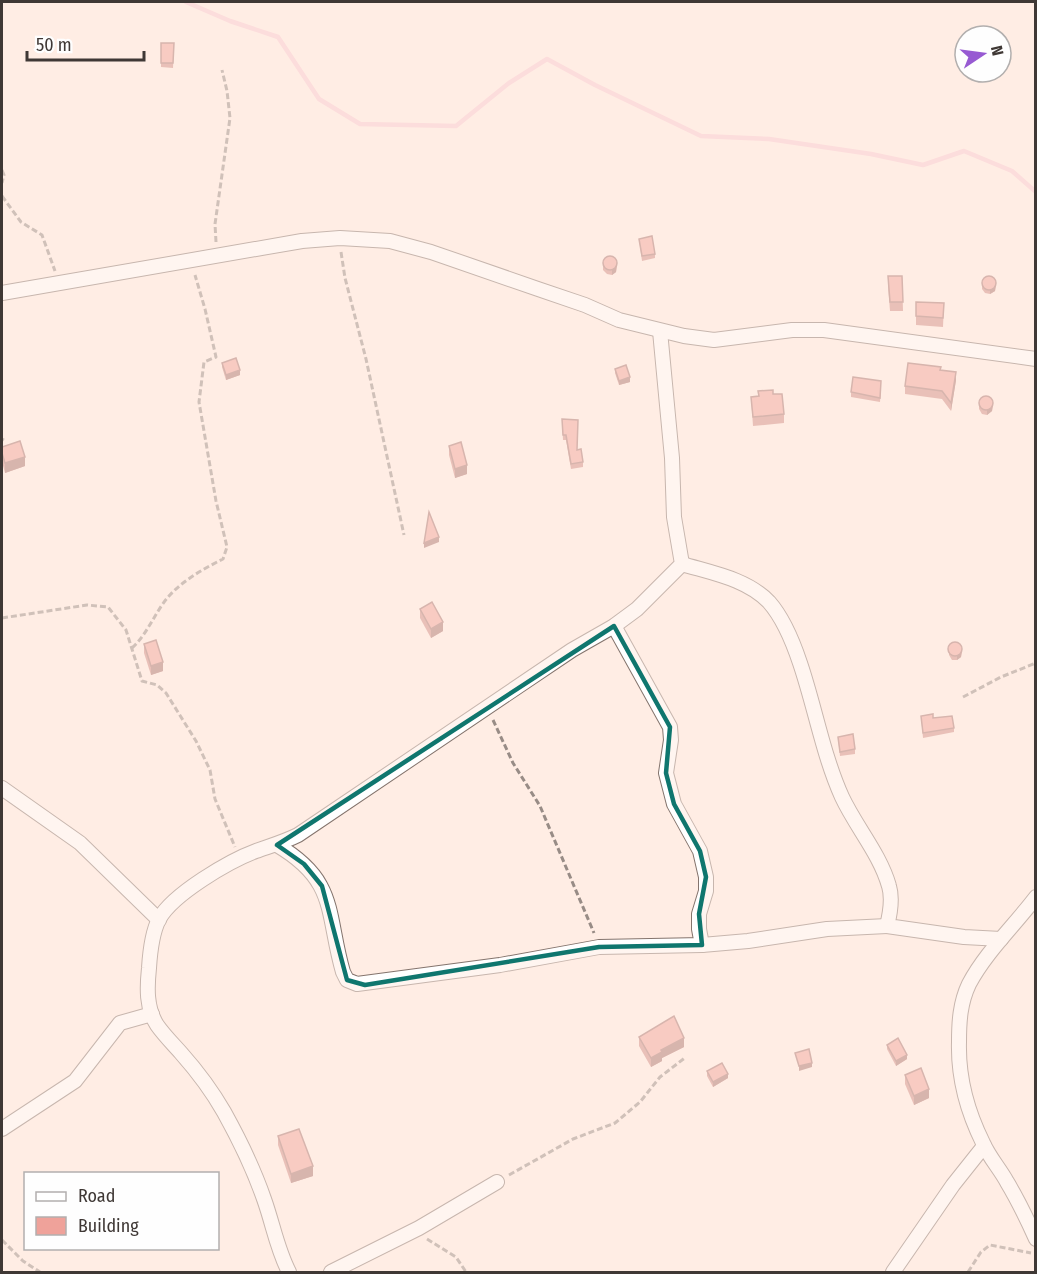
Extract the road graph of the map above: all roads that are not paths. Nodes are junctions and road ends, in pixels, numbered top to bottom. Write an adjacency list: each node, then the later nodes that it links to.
1 (3, 296): 2 (street)
2 (660, 331): 3 (street); 4 (street)
3 (1035, 359)
4 (682, 564): 5 (street); 10 (street)
5 (614, 626): 7 (street); 12 (street)
6 (2, 788): 9 (street)
7 (277, 845): 9 (street); 12 (street)
8 (1035, 897): 11 (street)
9 (159, 920): 13 (street)
10 (887, 926): 11 (street); 12 (street)
11 (1001, 939): 15 (street)
12 (702, 945)
13 (152, 1014): 14 (street); 18 (street)
14 (2, 1129)
15 (984, 1146): 17 (street); 20 (street)
16 (497, 1182): 19 (street)
17 (1035, 1239)
18 (289, 1272)
19 (331, 1272)
20 (892, 1272)

